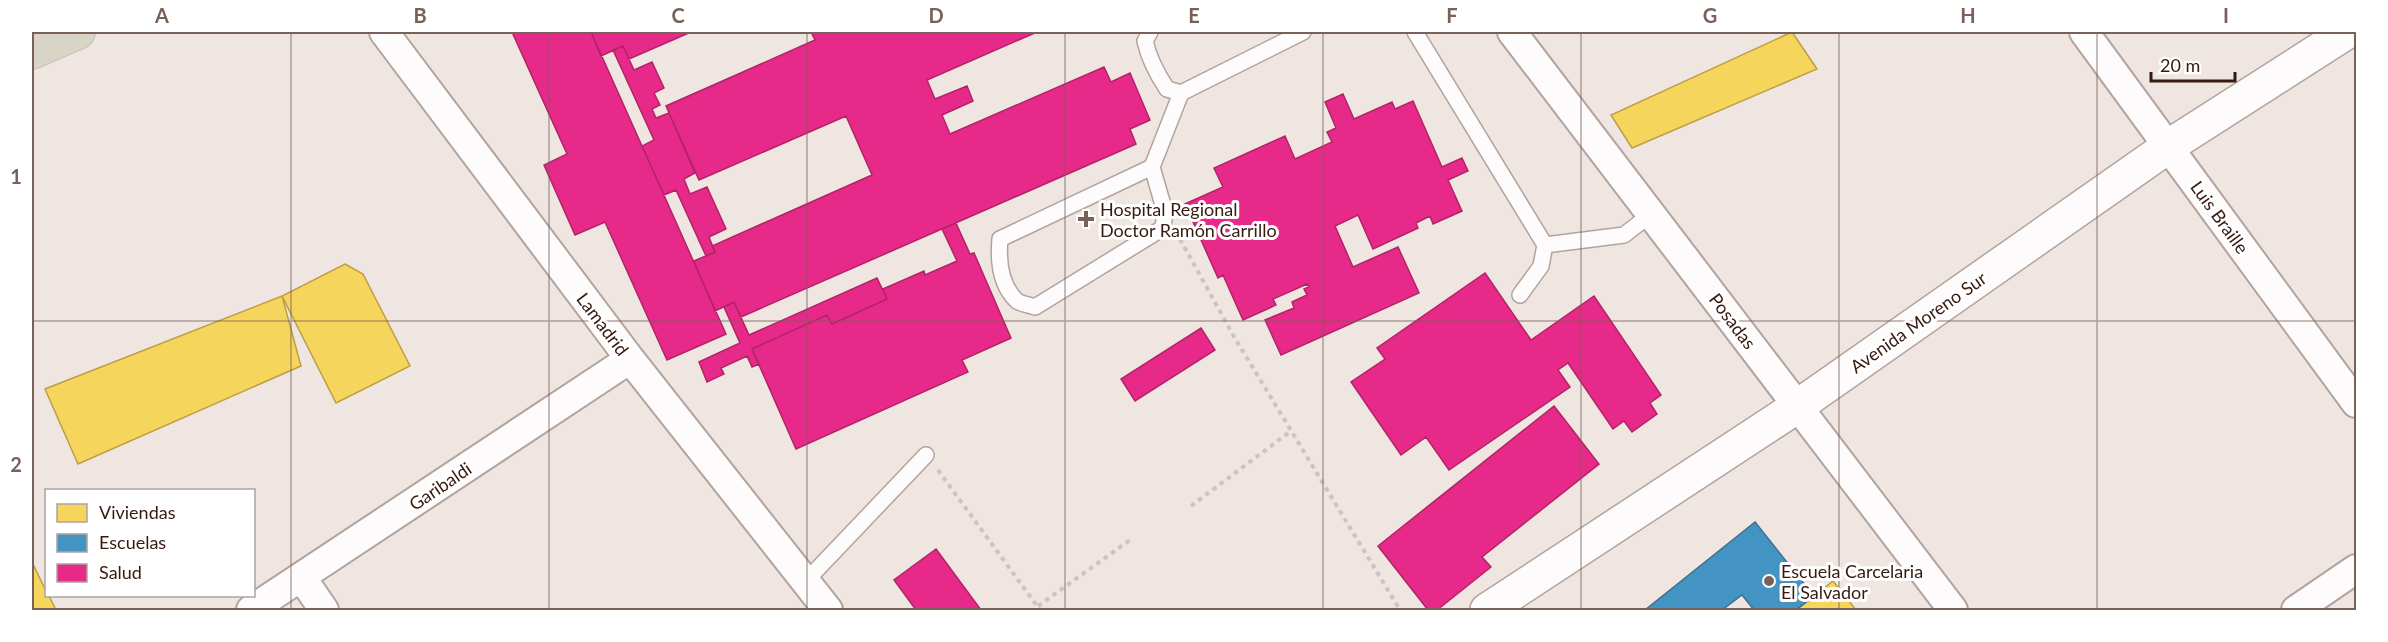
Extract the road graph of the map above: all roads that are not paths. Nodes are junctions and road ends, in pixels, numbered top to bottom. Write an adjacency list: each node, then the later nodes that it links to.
1 (78, 32): 9 (highway)
2 (384, 32): 16 (street, Lamadrid)
3 (1150, 32): 10 (lane)
4 (1303, 32): 10 (lane)
5 (1415, 32): 14 (lane)
6 (1512, 32): 13 (street, Posadas)
7 (2084, 32): 11 (street, Luis Braille)
8 (2346, 32): 11 (street, Avenida Moreno Sur)
9 (32, 52)
10 (1181, 93): 12 (lane)
11 (2169, 146): 17 (street, Luis Braille); 18 (street, Avenida Moreno Sur)
12 (1152, 167): 12 (lane)
13 (1652, 214): 14 (lane); 18 (street, Posadas)
14 (1545, 246): 15 (lane)
15 (1520, 295)
16 (630, 359): 21 (street, Garibaldi); 22 (street, Lamadrid)
17 (2356, 403)
18 (1798, 406): 26 (street, Avenida Moreno Sur); 27 (street, Posadas)
19 (926, 455): 22 (lane)
20 (2356, 569): 28 (street)
21 (302, 578): 23 (street, Garibaldi); 24 (street)
22 (806, 581): 25 (street, Lamadrid)
23 (251, 610)
24 (324, 610)
25 (828, 610)
26 (1487, 610)
27 (1953, 610)
28 (2296, 610)

